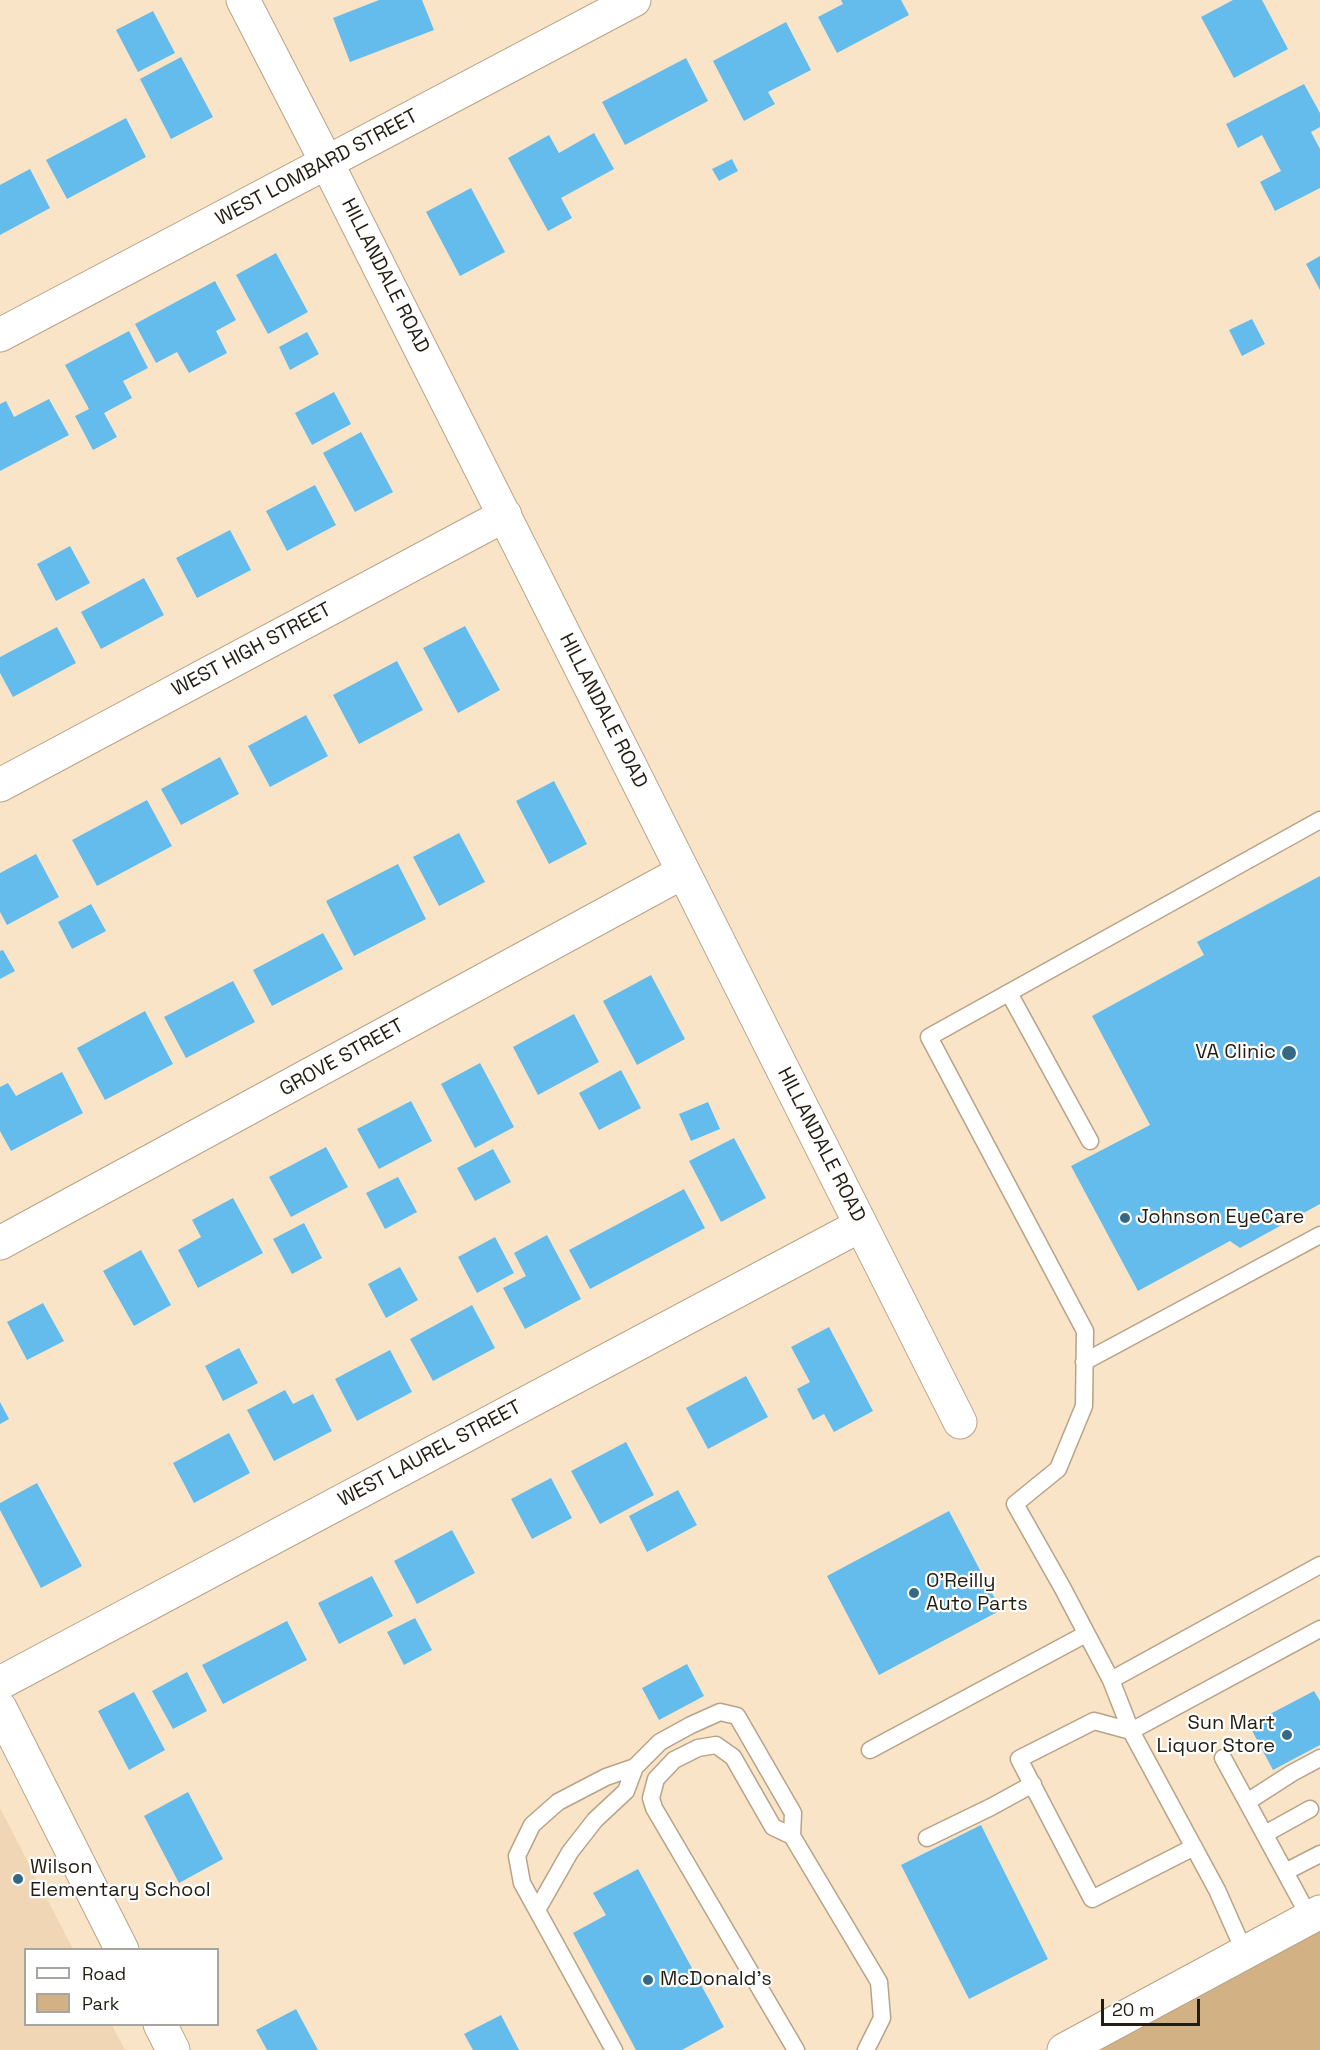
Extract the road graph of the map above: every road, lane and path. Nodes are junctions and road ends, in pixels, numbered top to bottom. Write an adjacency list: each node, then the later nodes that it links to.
1 (243, 0): 3 (street, HILLANDALE ROAD)
2 (634, 0): 3 (street, WEST LOMBARD STREET)
3 (327, 163): 4 (street, WEST LOMBARD STREET); 5 (street, HILLANDALE ROAD)
4 (0, 335)
5 (505, 515): 6 (street, WEST HIGH STREET); 8 (street, HILLANDALE ROAD)
6 (0, 785)
7 (1320, 820): 9 (lane)
8 (683, 872): 11 (street, HILLANDALE ROAD); 13 (street, GROVE STREET)
9 (1009, 993): 10 (lane); 14 (lane)
10 (1090, 1141)
11 (861, 1225): 15 (street, HILLANDALE ROAD); 20 (street, WEST LAUREL STREET)
12 (1320, 1235): 14 (lane)
13 (0, 1244)
14 (1084, 1362): 18 (lane)
15 (960, 1422)
16 (1320, 1565): 19 (lane)
17 (1320, 1629): 22 (lane)
18 (1086, 1634): 19 (lane); 23 (lane)
19 (1111, 1680): 22 (lane)
20 (0, 1683)
21 (0, 1708): 38 (street)
22 (1131, 1731): 27 (lane); 33 (lane)
23 (870, 1750)
24 (1223, 1758): 28 (lane)
25 (1320, 1758): 28 (lane)
26 (635, 1767): 31 (lane); 36 (lane); 36 (lane)
27 (1033, 1784): 32 (lane); 33 (lane)
28 (1247, 1802): 30 (lane)
29 (1310, 1809): 30 (lane)
30 (1265, 1834): 35 (lane)
31 (792, 1836): 43 (lane); 44 (lane)
32 (927, 1838)
33 (1194, 1847): 39 (lane)
34 (1320, 1854): 35 (lane)
35 (1285, 1872): 37 (lane)
36 (537, 1910): 42 (lane)
37 (1315, 1915): 39 (street)
38 (121, 1948)
39 (1245, 1953): 45 (street)
40 (161, 2026): 41 (street)
41 (173, 2050)
42 (614, 2050)
43 (796, 2050)
44 (866, 2050)
45 (1064, 2050)

